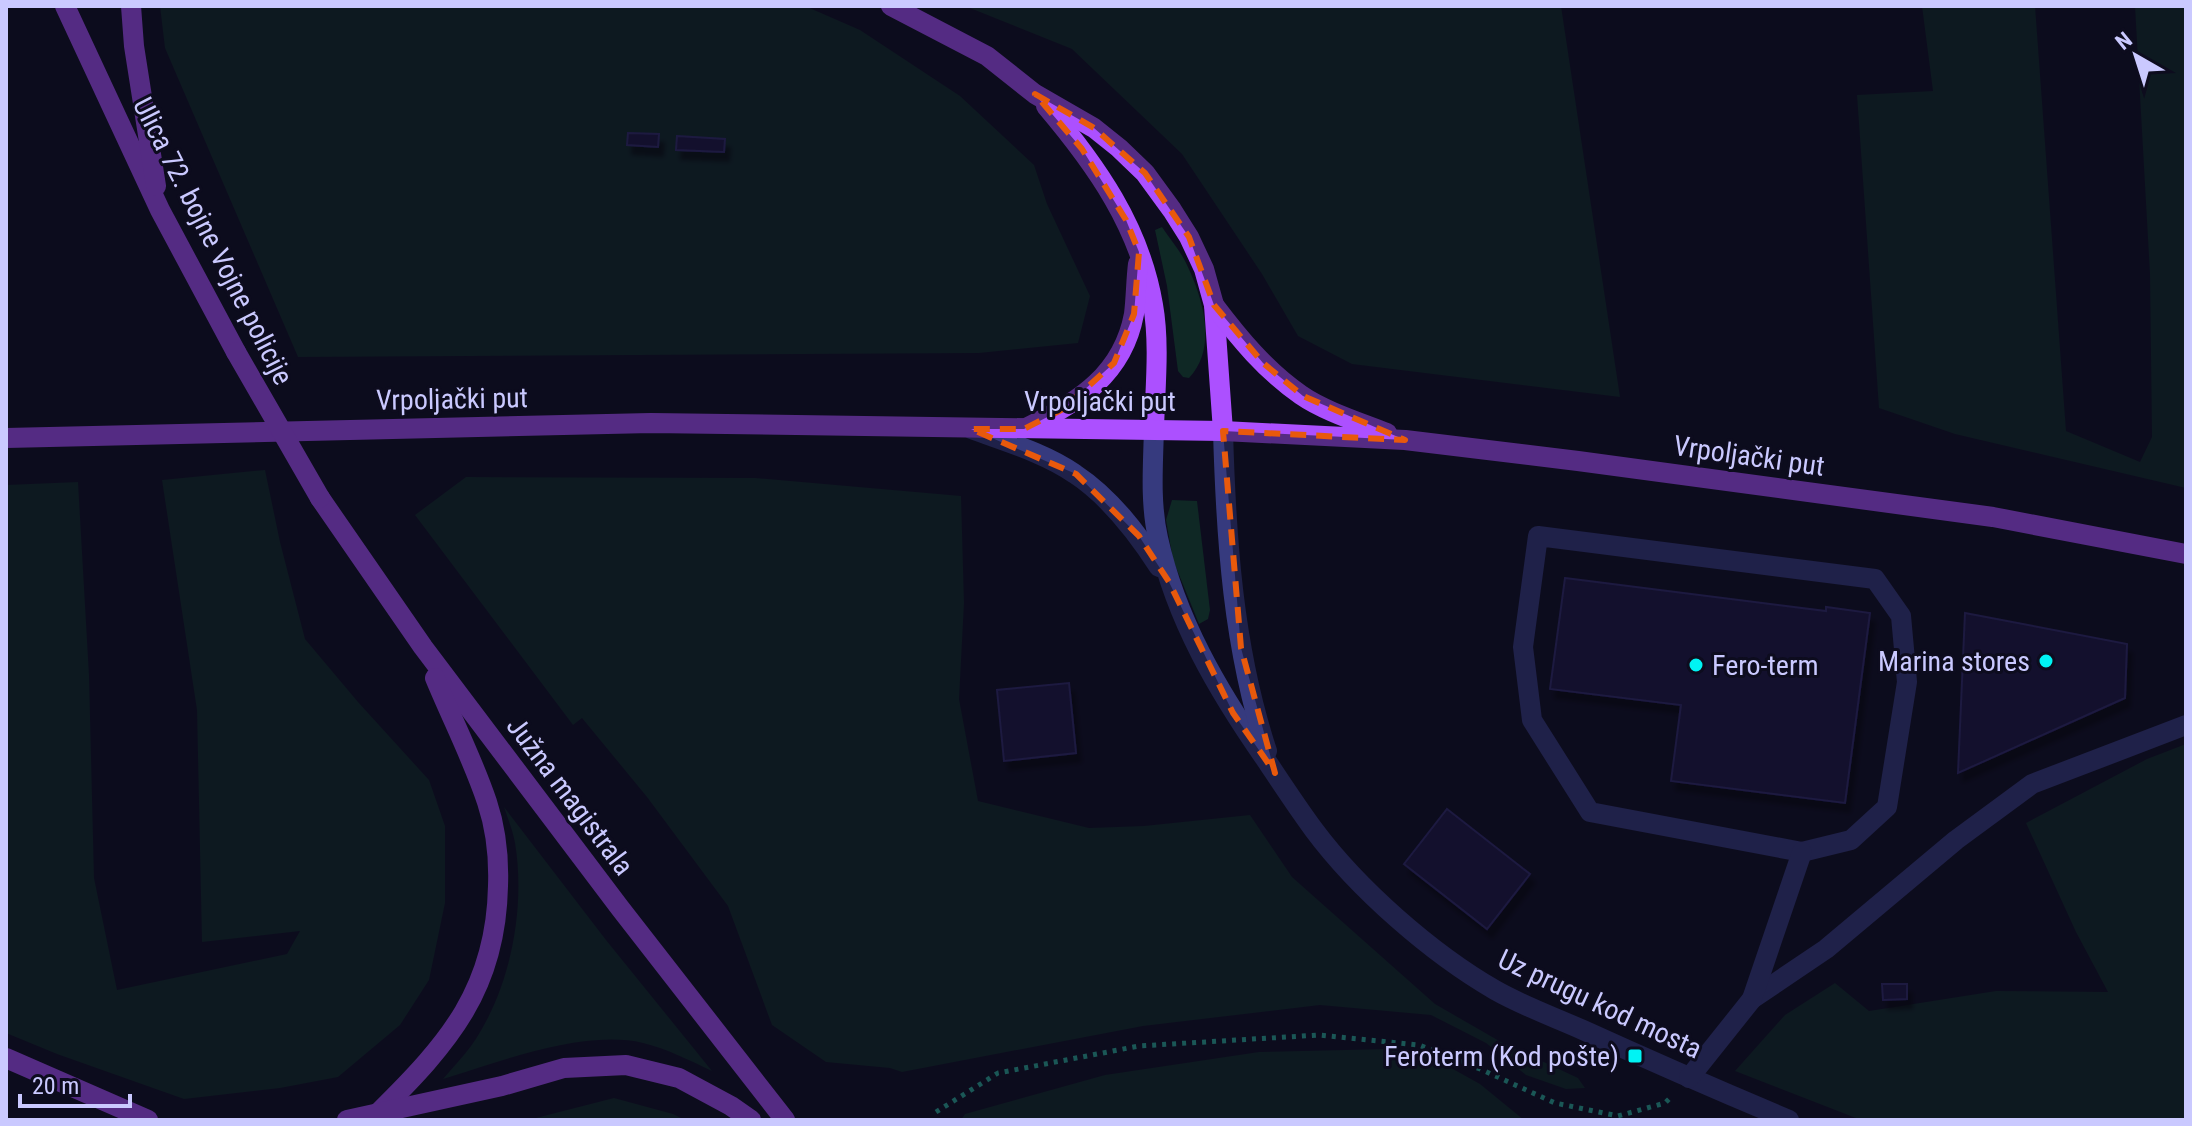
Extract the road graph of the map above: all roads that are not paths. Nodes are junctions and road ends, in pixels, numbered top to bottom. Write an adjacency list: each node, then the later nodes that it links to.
1 (65, 6): 5 (main road, Ulica 72. bojne Vojne policije)
2 (131, 6): 5 (main road)
3 (891, 6): 4 (main road)
4 (1035, 94): 6 (main road); 7 (main road)
5 (160, 210): 14 (main road, Ulica 72. bojne Vojne policije, bridge)
6 (1139, 252): 9 (main road); 10 (main road)
7 (1214, 305): 11 (main road); 13 (main road)
8 (971, 429): 9 (main road, Vrpoljački put); 12 (main road, Vrpoljački put); 16 (street)
9 (1024, 429): 10 (main road, Vrpoljački put)
10 (1154, 429): 11 (main road, Vrpoljački put); 16 (street)
11 (1223, 431): 13 (main road, Vrpoljački put); 19 (street)
12 (6, 438)
13 (1405, 440): 15 (main road, Vrpoljački put)
14 (320, 498): 17 (main road, Južna magistrala)
15 (2186, 554)
16 (1169, 582): 19 (street, Uz prugu kod mosta)
17 (423, 647): 24 (main road); 28 (main road, Južna magistrala)
18 (2186, 725): 21 (street)
19 (1275, 773): 23 (street, Uz prugu kod mosta)
20 (1802, 852): 20 (street); 21 (street)
21 (1752, 999): 23 (street)
22 (6, 1058): 25 (main road)
23 (1689, 1078): 29 (street, Uz prugu kod mosta)
24 (379, 1112): 26 (main road); 27 (main road)
25 (148, 1120)
26 (347, 1120)
27 (751, 1120)
28 (785, 1120)
29 (1789, 1120)

